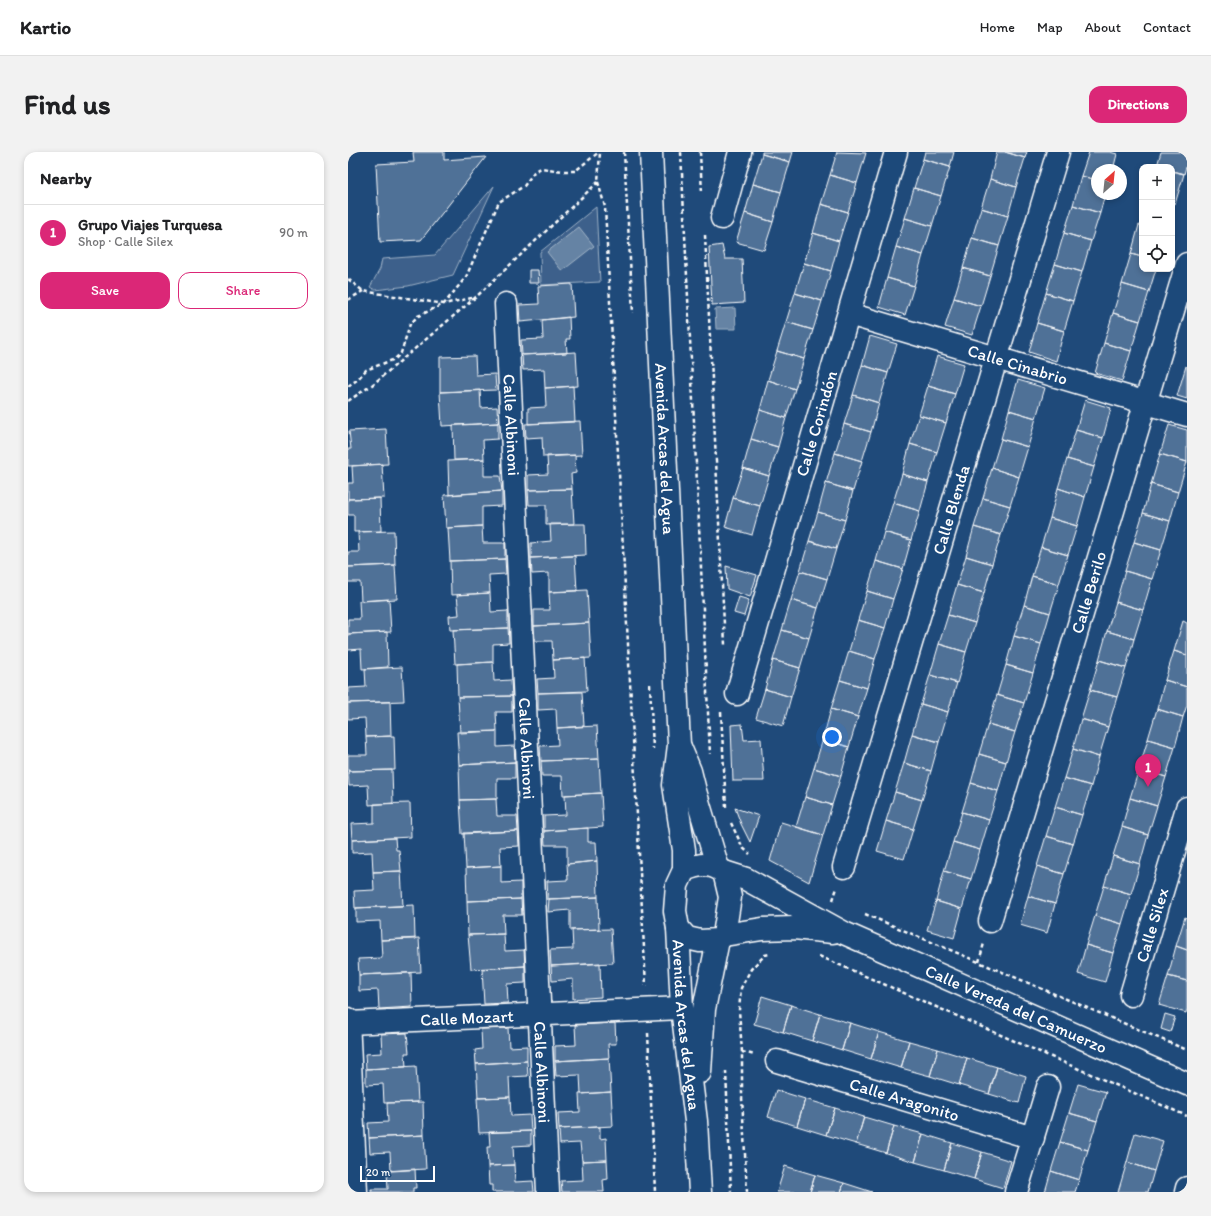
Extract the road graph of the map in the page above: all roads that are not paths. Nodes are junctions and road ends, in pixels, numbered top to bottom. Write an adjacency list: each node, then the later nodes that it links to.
1 (651, 152): 13 (street, Avenida Arcas del Agua)
2 (740, 152): 5 (street)
3 (896, 152): 8 (street, Calle Corindón)
4 (1058, 152): 9 (street, Calle Blenda)
5 (722, 218)
6 (1187, 264): 10 (street, Calle Berilo)
7 (506, 304): 24 (street, Calle Albinoni)
8 (848, 314): 9 (street, Calle Cinabrio); 12 (street, Calle Corindón)
9 (996, 358): 10 (street, Calle Cinabrio); 15 (street, Calle Blenda)
10 (1146, 403): 11 (street, Calle Cinabrio); 18 (street, Calle Berilo)
11 (1187, 415)
12 (737, 694)
13 (679, 745): 16 (street, Avenida Arcas del Agua); 17 (street, Avenida Arcas del Agua)
14 (1187, 808): 22 (street, Calle Silex)
15 (844, 866)
16 (684, 870): 17 (street); 19 (street)
17 (721, 870): 20 (street, Calle Vereda del Camuerzo); 21 (street)
18 (990, 921)
19 (678, 928): 21 (street); 23 (street, Avenida Arcas del Agua)
20 (844, 933): 21 (street, Calle Vereda del Camuerzo); 28 (street, Calle Vereda del Camuerzo)
21 (721, 938): 30 (street, Avenida Arcas del Agua)
22 (1132, 996)
23 (682, 1008): 24 (street, Calle Mozart); 30 (street, Avenida Arcas del Agua)
24 (540, 1014): 26 (street, Calle Mozart); 34 (street, Calle Albinoni)
25 (348, 1019): 26 (street)
26 (348, 1023): 33 (street)
27 (777, 1061): 31 (street, Calle Aragonito)
28 (1187, 1084)
29 (1048, 1087): 31 (street)
30 (696, 1121): 35 (street, Avenida Arcas del Agua)
31 (1033, 1138): 36 (street)
32 (1187, 1188): 37 (street)
33 (356, 1192)
34 (548, 1192)
35 (700, 1192)
36 (1016, 1192)
37 (1186, 1192)

